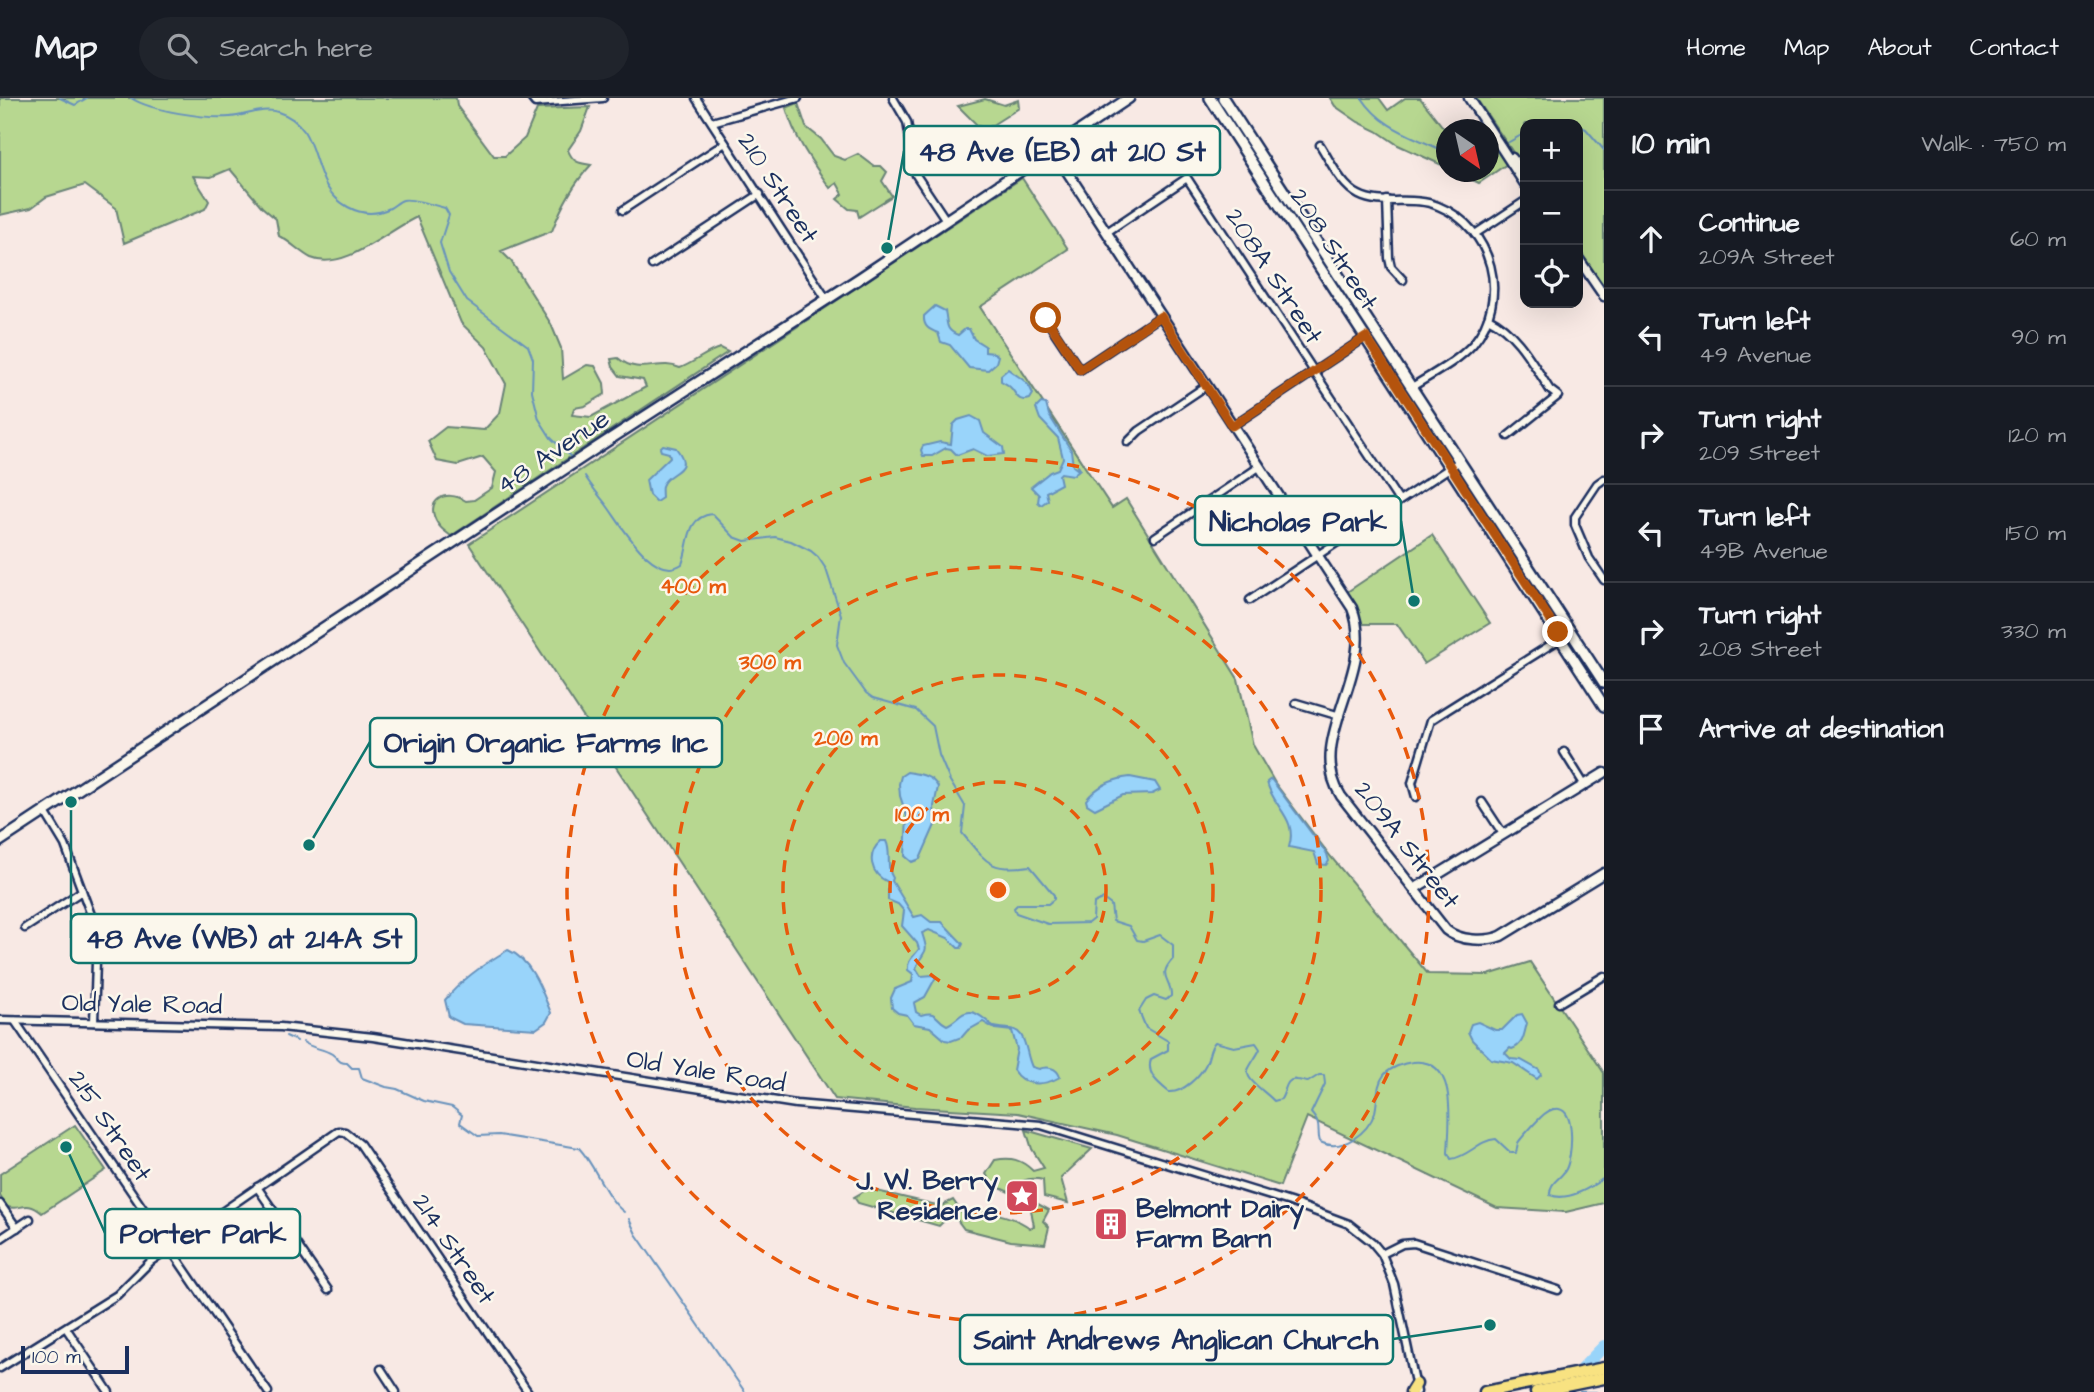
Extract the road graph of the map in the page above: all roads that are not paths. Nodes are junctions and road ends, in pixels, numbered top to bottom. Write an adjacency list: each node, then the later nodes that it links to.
1 (531, 98): 2 (street)
2 (603, 98)
3 (696, 98): 10 (street, 210 Street)
4 (798, 98): 10 (street)
5 (894, 98): 21 (street)
6 (1129, 98): 13 (main road, 48 Avenue)
7 (1210, 98): 32 (main road, 208 Street)
8 (1223, 98): 35 (main road, 208 Street)
9 (1469, 98): 14 (street)
10 (712, 122): 11 (street, 210 Street)
11 (725, 143): 17 (street, 210 Street); 20 (street)
12 (1320, 145): 18 (street)
13 (1053, 150): 21 (main road, 48 Avenue); 22 (street, 209A Street)
14 (1505, 151): 15 (street); 16 (street)
15 (1520, 170)
16 (1523, 182)
17 (760, 194): 24 (street); 28 (street, 210 Street)
18 (1387, 200): 23 (street); 26 (street)
19 (1520, 204): 23 (street)
20 (623, 209)
21 (946, 220): 28 (main road, 48 Avenue)
22 (1107, 232): 29 (street, 209A Street); 33 (street, 208A Street)
23 (1475, 234): 31 (street)
24 (652, 265)
25 (1583, 265): 27 (street)
26 (1404, 280)
27 (1604, 296)
28 (827, 300): 59 (main road, 48 Avenue)
29 (1161, 316): 30 (street); 34 (street, 209A Street)
30 (1046, 318)
31 (1488, 318): 35 (street); 37 (street)
32 (1366, 337): 33 (street); 41 (main road, 208 Street)
33 (1314, 371): 36 (street); 43 (street, 208A Street)
34 (1206, 386): 36 (street, 209A Street); 38 (street)
35 (1412, 387): 39 (main road, 208 Street)
36 (1232, 426): 40 (street, 209A Street)
37 (1508, 436)
38 (1128, 442)
39 (1460, 461): 41 (street); 48 (main road, 208 Street)
40 (1259, 467): 44 (street); 45 (street, 209A Street)
41 (1450, 467): 43 (street); 49 (main road, 208 Street)
42 (1604, 479): 46 (street)
43 (1399, 501): 45 (street)
44 (1155, 537)
45 (1317, 556): 47 (street); 53 (street, 209A Street)
46 (1604, 580)
47 (1250, 600)
48 (1571, 632): 49 (street); 50 (main road, 208 Street)
49 (1561, 638): 52 (main road, 208 Street); 57 (street)
50 (1604, 683)
51 (1296, 703): 53 (street)
52 (1604, 706)
53 (1340, 716): 63 (street, 209A Street)
54 (1564, 752): 56 (street)
55 (1603, 772): 56 (street)
56 (1584, 784): 60 (street)
57 (1416, 797)
58 (1482, 802): 60 (street)
59 (45, 812): 61 (main road, 48 Avenue); 64 (street)
60 (1503, 834): 63 (street)
61 (0, 841)
62 (1604, 873): 63 (street, 209A Street)
63 (1414, 889)
64 (82, 891): 65 (street); 71 (street)
65 (25, 928)
66 (1602, 977): 67 (street); 68 (street)
67 (1604, 985)
68 (1559, 1003)
69 (0, 1020): 70 (street, Old Yale Road)
70 (15, 1021): 71 (street, Old Yale Road); 77 (street, 215 Street)
71 (94, 1022): 78 (street, Old Yale Road)
72 (257, 1187): 77 (street); 79 (street); 90 (street, 214 Street)
73 (0, 1203): 75 (street)
74 (30, 1219): 75 (street)
75 (17, 1228): 76 (street)
76 (0, 1239)
77 (170, 1248): 81 (street); 88 (street, 215 Street)
78 (1382, 1254): 80 (street); 86 (street, Old Yale Road)
79 (328, 1290)
80 (1558, 1290)
81 (66, 1328): 82 (street); 87 (street)
82 (2, 1365)
83 (1604, 1368): 91 (main road)
84 (381, 1369): 89 (street)
85 (1604, 1378): 92 (main road)
86 (1415, 1389)
87 (109, 1392)
88 (268, 1392)
89 (396, 1392)
90 (528, 1392)
91 (1485, 1392)
92 (1535, 1392)

